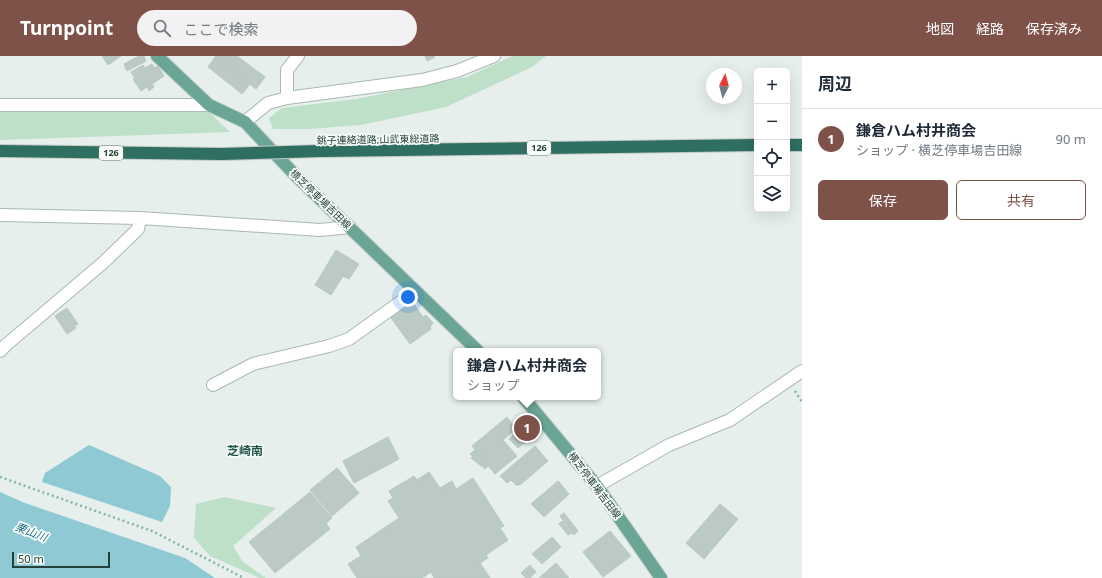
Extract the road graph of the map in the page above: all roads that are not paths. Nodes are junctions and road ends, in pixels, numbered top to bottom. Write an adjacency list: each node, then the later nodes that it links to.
1 (157, 56): 6 (main road, 横芝停車場吉田線)
2 (298, 56): 4 (street)
3 (494, 56): 4 (street)
4 (287, 98): 7 (street)
5 (0, 105): 6 (street)
6 (209, 105): 7 (main road, 横芝停車場吉田線)
7 (245, 122): 14 (main road, 横芝停車場吉田線)
8 (754, 145): 11 (highway, 銚子連絡道路;山武東総道路 / 126, bridge)
9 (790, 145): 10 (highway)
10 (802, 145)
11 (0, 151)
12 (0, 215): 13 (street)
13 (140, 218): 14 (street); 17 (street)
14 (350, 227): 15 (main road, 横芝停車場吉田線)
15 (416, 291): 16 (main road, 横芝停車場吉田線); 19 (street)
16 (475, 348)
17 (0, 351)
18 (802, 371): 21 (street)
19 (213, 385)
20 (525, 400): 21 (main road, 横芝停車場吉田線)
21 (597, 486): 22 (main road, 横芝停車場吉田線)
22 (661, 578)

